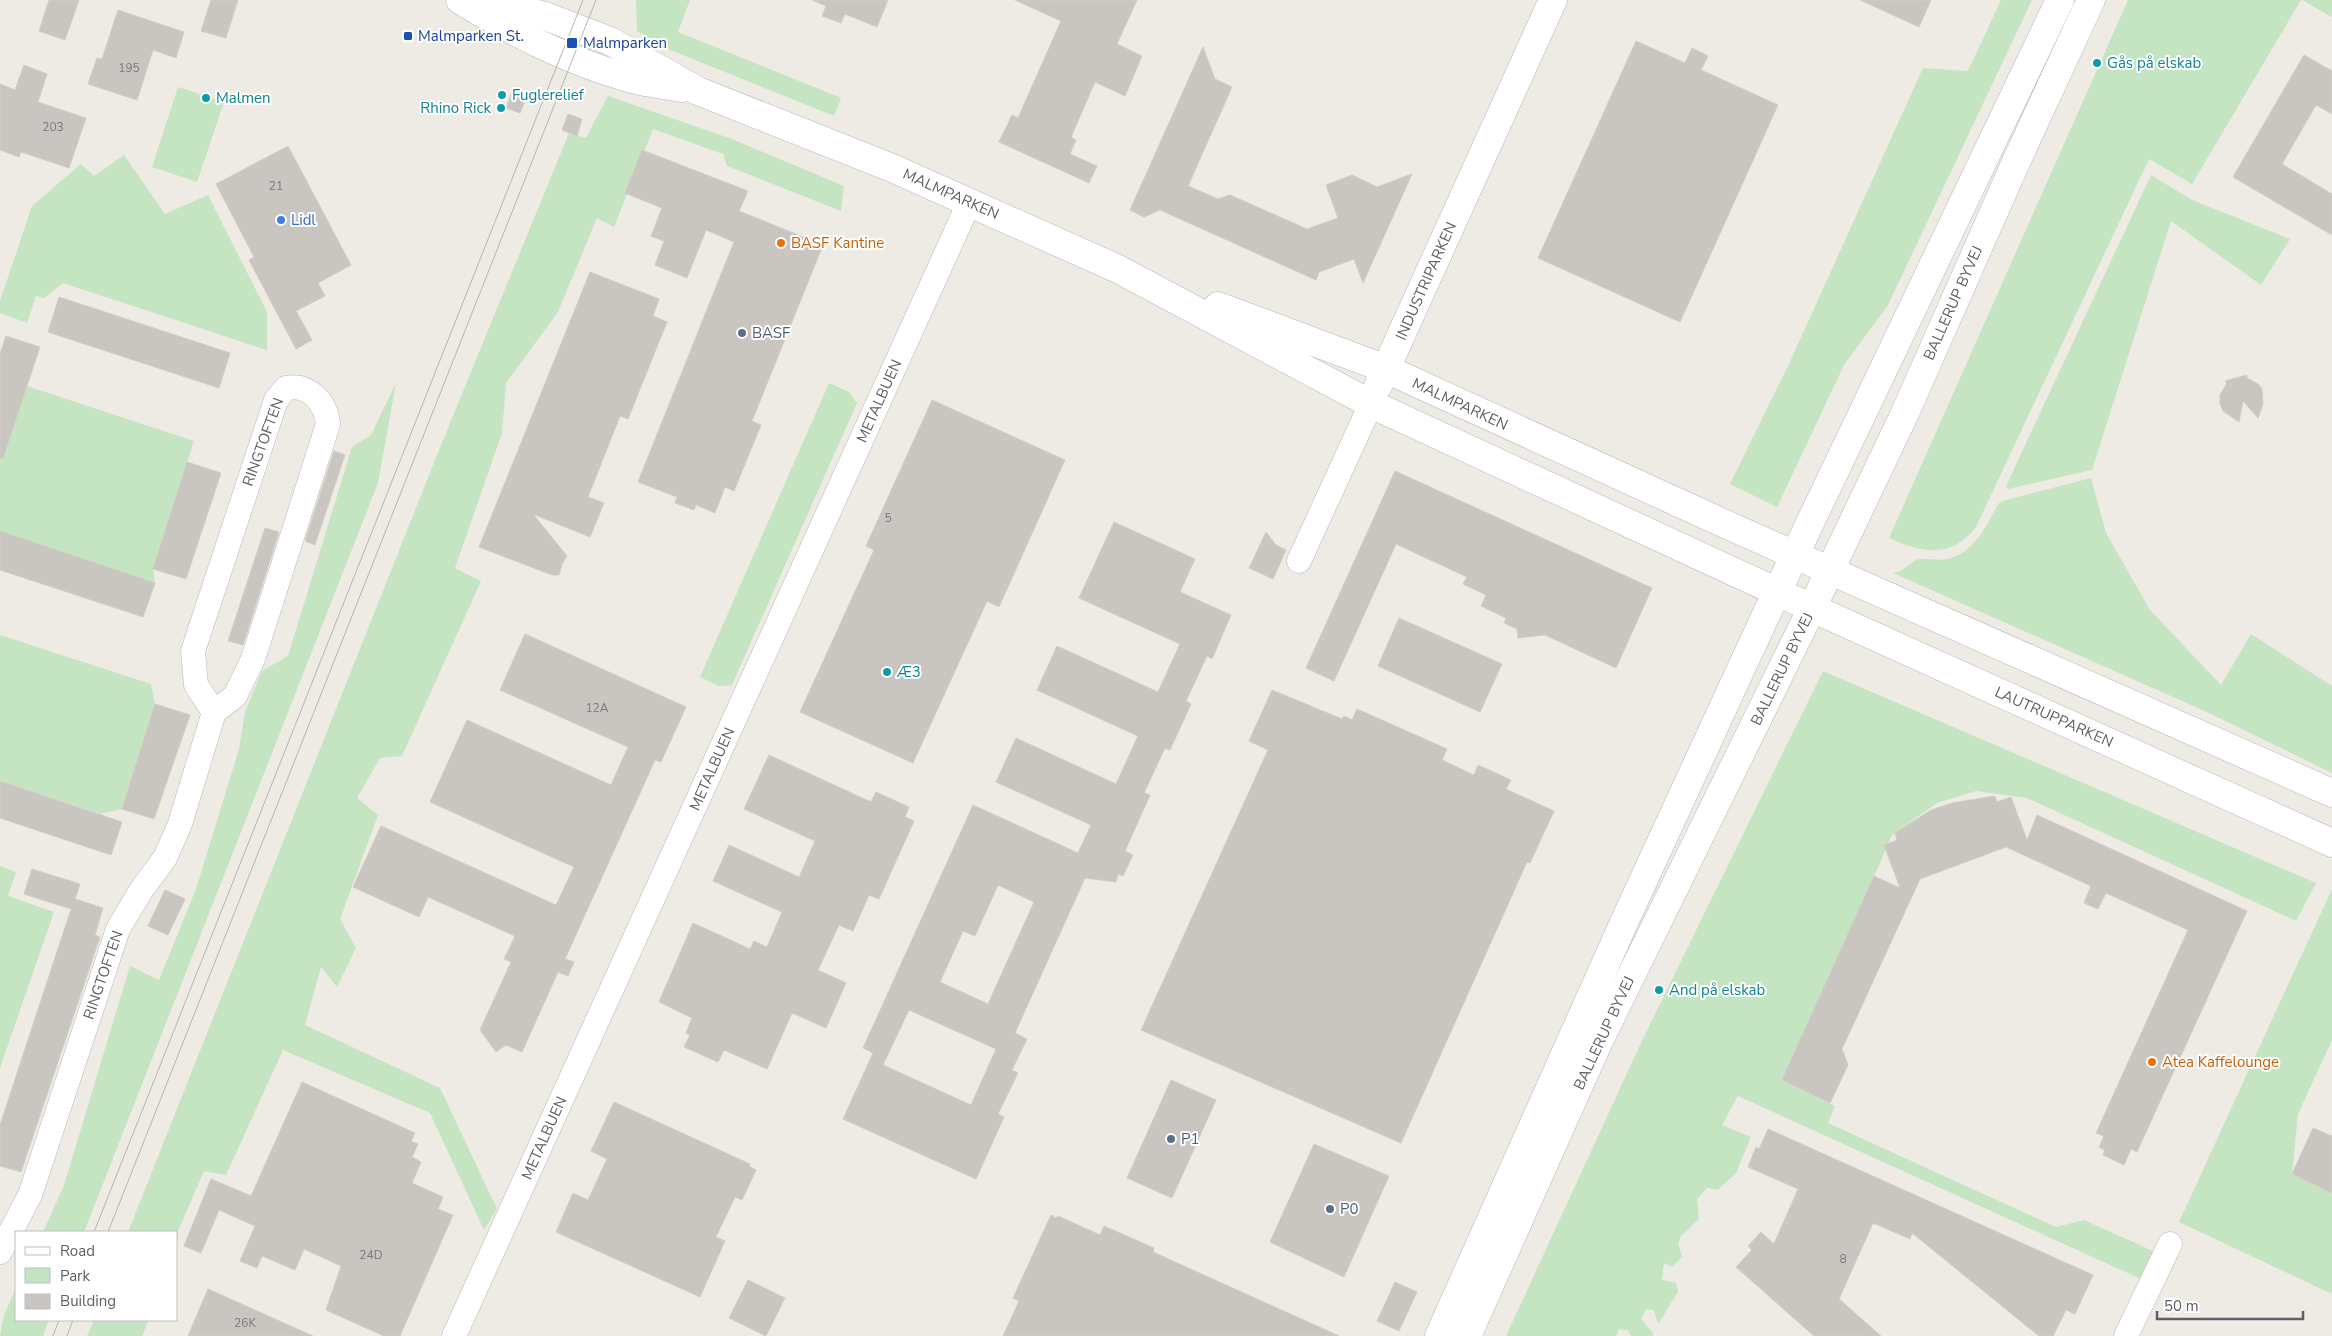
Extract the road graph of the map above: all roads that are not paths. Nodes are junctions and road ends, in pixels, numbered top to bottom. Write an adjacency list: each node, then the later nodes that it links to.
1 (460, 0): 6 (street, MALMPARKEN)
2 (484, 0): 6 (street, MALMPARKEN)
3 (1553, 0): 9 (street, INDUSTRIPARKEN)
4 (2060, 0): 11 (street, BALLERUP BYVEJ)
5 (2091, 0): 13 (street, BALLERUP BYVEJ)
6 (698, 91): 7 (street, MALMPARKEN)
7 (969, 203): 8 (street, MALMPARKEN); 21 (street, METALBUEN)
8 (1118, 269): 9 (street, MALMPARKEN); 10 (street, MALMPARKEN)
9 (1386, 369): 10 (street, INDUSTRIPARKEN); 11 (street, MALMPARKEN)
10 (1371, 404): 12 (street, INDUSTRIPARKEN); 14 (street, MALMPARKEN)
11 (1796, 555): 13 (street); 14 (street, BALLERUP BYVEJ)
12 (1299, 561)
13 (1830, 570): 15 (street, BALLERUP BYVEJ); 17 (street)
14 (1777, 592): 15 (street, LAUTRUPPARKEN); 22 (street, BALLERUP BYVEJ)
15 (1812, 608): 18 (street, LAUTRUPPARKEN); 23 (street, BALLERUP BYVEJ)
16 (214, 712): 16 (street, RINGTOFTEN); 20 (street, RINGTOFTEN)
17 (2332, 793)
18 (2332, 843)
19 (2170, 1244): 24 (street)
20 (1, 1248)
21 (454, 1336)
22 (1439, 1336)
23 (1467, 1336)
24 (2126, 1336)

